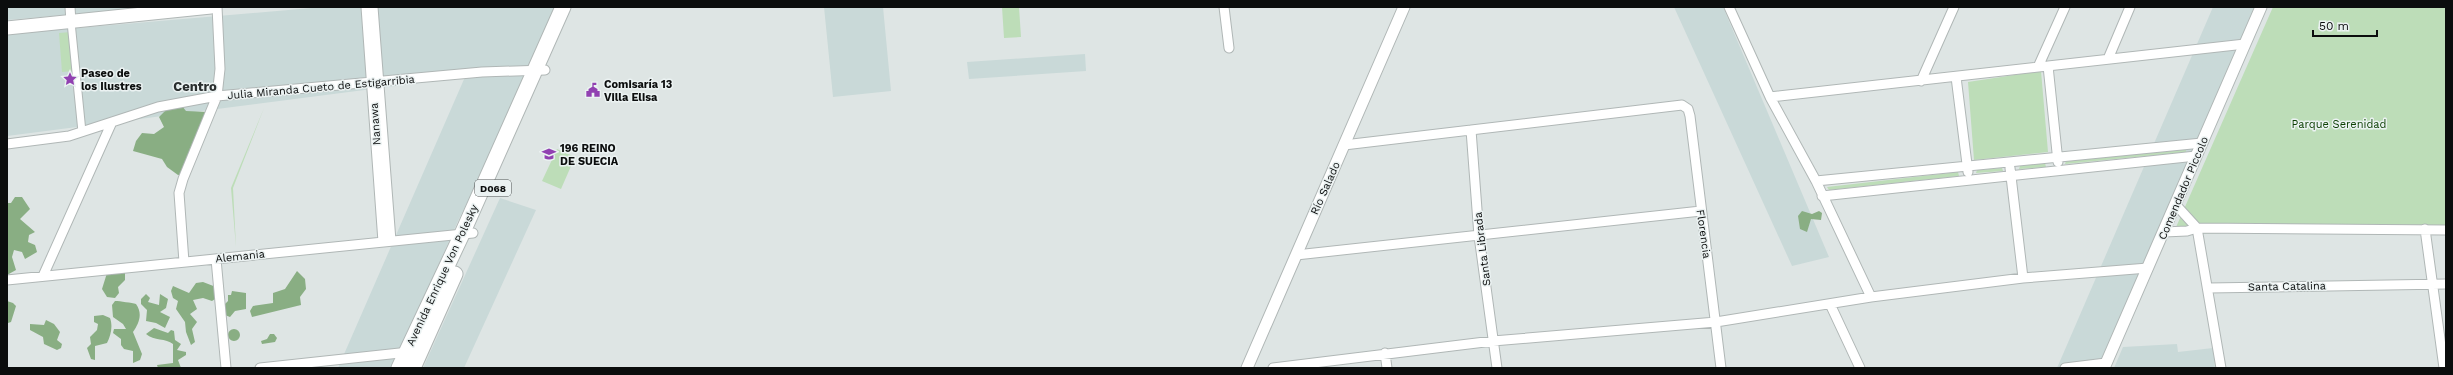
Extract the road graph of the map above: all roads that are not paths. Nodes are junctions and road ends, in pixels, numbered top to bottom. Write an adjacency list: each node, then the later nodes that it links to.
1 (70, 7): 15 (street)
2 (211, 7): 15 (main road)
3 (217, 7): 26 (street)
4 (366, 7): 25 (street, Nanawa)
5 (373, 7): 25 (street, Nanawa)
6 (563, 7): 22 (main road, Avenida Enrique Von Polesky / D068)
7 (573, 7): 22 (main road, Avenida Enrique Von Polesky / D068)
8 (1224, 7): 18 (street)
9 (1404, 7): 33 (street, Río Salado)
10 (1729, 7): 27 (street)
11 (1954, 7): 24 (street)
12 (2065, 7): 21 (street)
13 (2130, 7): 19 (street)
14 (2261, 7): 17 (street, Comendador Piccolo)
15 (71, 22): 16 (main road); 30 (street)
16 (7, 28)
17 (2245, 44): 19 (street); 31 (street, Comendador Piccolo)
18 (1229, 48)
19 (2108, 59): 20 (street)
20 (2048, 66): 21 (street); 35 (street)
21 (2038, 67): 23 (street)
22 (540, 70): 25 (street, Julia Miranda Cueto de Estigarribia); 49 (main road, Avenida Enrique Von Polesky / D068)
23 (1956, 77): 24 (street); 37 (street)
24 (1920, 81): 27 (street)
25 (376, 83): 26 (street, Julia Miranda Cueto de Estigarribia); 51 (street, Nanawa)
26 (217, 96): 28 (street, Julia Miranda Cueto de Estigarribia); 54 (street)
27 (1770, 97): 41 (street)
28 (112, 122): 30 (street, Julia Miranda Cueto de Estigarribia); 56 (street)
29 (1472, 130): 33 (street); 44 (street, Florencia); 50 (street, Santa Librada)
30 (82, 132): 32 (street, Julia Miranda Cueto de Estigarribia)
31 (2202, 143): 34 (street, Comendador Piccolo); 35 (street)
32 (7, 144)
33 (1344, 145): 52 (street, Río Salado)
34 (2196, 156): 38 (street); 43 (street, Comendador Piccolo)
35 (2057, 157): 36 (street); 38 (street)
36 (2009, 162): 37 (street); 39 (street)
37 (1968, 166): 40 (street); 41 (street)
38 (2058, 170): 39 (street)
39 (2011, 174): 40 (street); 57 (street)
40 (1969, 179): 42 (street)
41 (1816, 181): 42 (street)
42 (1822, 196): 62 (street)
43 (2176, 205): 45 (street); 48 (street, Comendador Piccolo)
44 (1701, 211): 50 (street); 64 (street, Florencia)
45 (2197, 228): 46 (street); 48 (street); 61 (street)
46 (2425, 229): 47 (street); 59 (street)
47 (2446, 230)
48 (2164, 232): 55 (street, Comendador Piccolo)
49 (468, 233): 51 (street, Alemania); 66 (main road, Avenida Enrique Von Polesky / D068)
50 (1479, 236): 52 (street); 65 (street, Santa Librada)
51 (387, 241): 53 (street, Alemania)
52 (1296, 255): 74 (street, Río Salado)
53 (216, 258): 54 (street, Alemania); 70 (street)
54 (184, 262): 56 (street, Alemania)
55 (2148, 268): 57 (street); 68 (street, Comendador Piccolo)
56 (43, 276): 58 (street, Alemania)
57 (2023, 278): 62 (street)
58 (7, 280)
59 (2432, 284): 60 (street, Santa Catalina); 61 (street, Santa Catalina); 82 (street)
60 (2446, 284)
61 (2209, 288): 81 (street)
62 (1871, 297): 63 (street)
63 (1830, 304): 64 (street); 79 (street)
64 (1716, 322): 65 (street); 78 (street, Florencia)
65 (1493, 341): 67 (street); 77 (street, Santa Librada)
66 (413, 352): 69 (street); 72 (main road, Avenida Enrique Von Polesky / D068); 73 (main road, Avenida Enrique Von Polesky / D068)
67 (1385, 353): 75 (street); 76 (street)
68 (2105, 366): 80 (street)
69 (273, 367): 71 (street)
70 (226, 368)
71 (260, 368)
72 (399, 368)
73 (413, 368)
74 (1247, 368)
75 (1274, 368)
76 (1387, 368)
77 (1497, 368)
78 (1721, 368)
79 (1860, 368)
80 (2065, 368)
81 (2221, 368)
82 (2444, 368)

